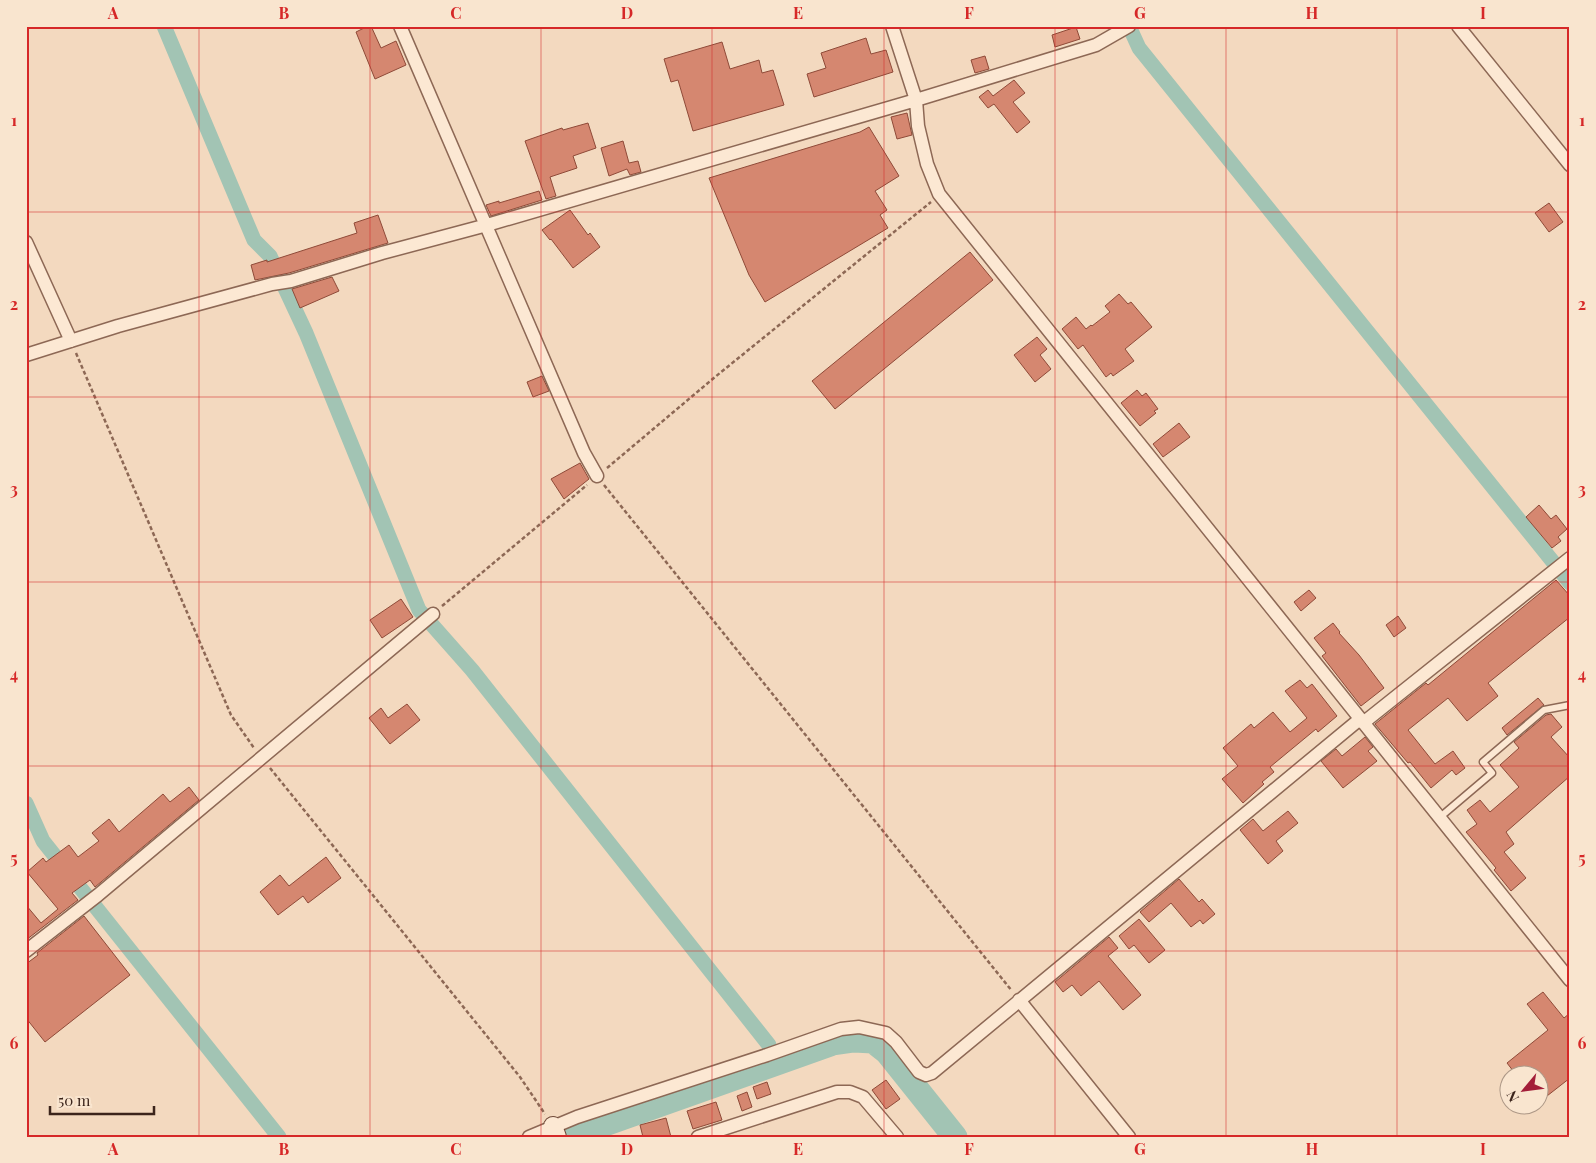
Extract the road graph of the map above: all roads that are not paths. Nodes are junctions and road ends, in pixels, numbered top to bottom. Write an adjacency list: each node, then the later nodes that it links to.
1 (400, 26): 7 (street)
2 (892, 26): 5 (street)
3 (1458, 26): 6 (street)
4 (1125, 29): 5 (street)
5 (916, 100): 7 (street); 15 (street)
6 (1570, 165)
7 (487, 225): 9 (street); 11 (street)
8 (26, 242): 9 (street)
9 (71, 341): 10 (street)
10 (26, 355)
11 (597, 476)
12 (1562, 565): 15 (street)
13 (433, 614): 17 (street)
14 (1570, 705): 16 (lane)
15 (1361, 721): 16 (street); 19 (street)
16 (1439, 818): 18 (street)
17 (26, 952)
18 (1570, 980)
19 (1019, 1000): 20 (street); 24 (street)
20 (555, 1132): 22 (street)
21 (701, 1136): 23 (street)
22 (529, 1137)
23 (896, 1137)
24 (1129, 1137)

